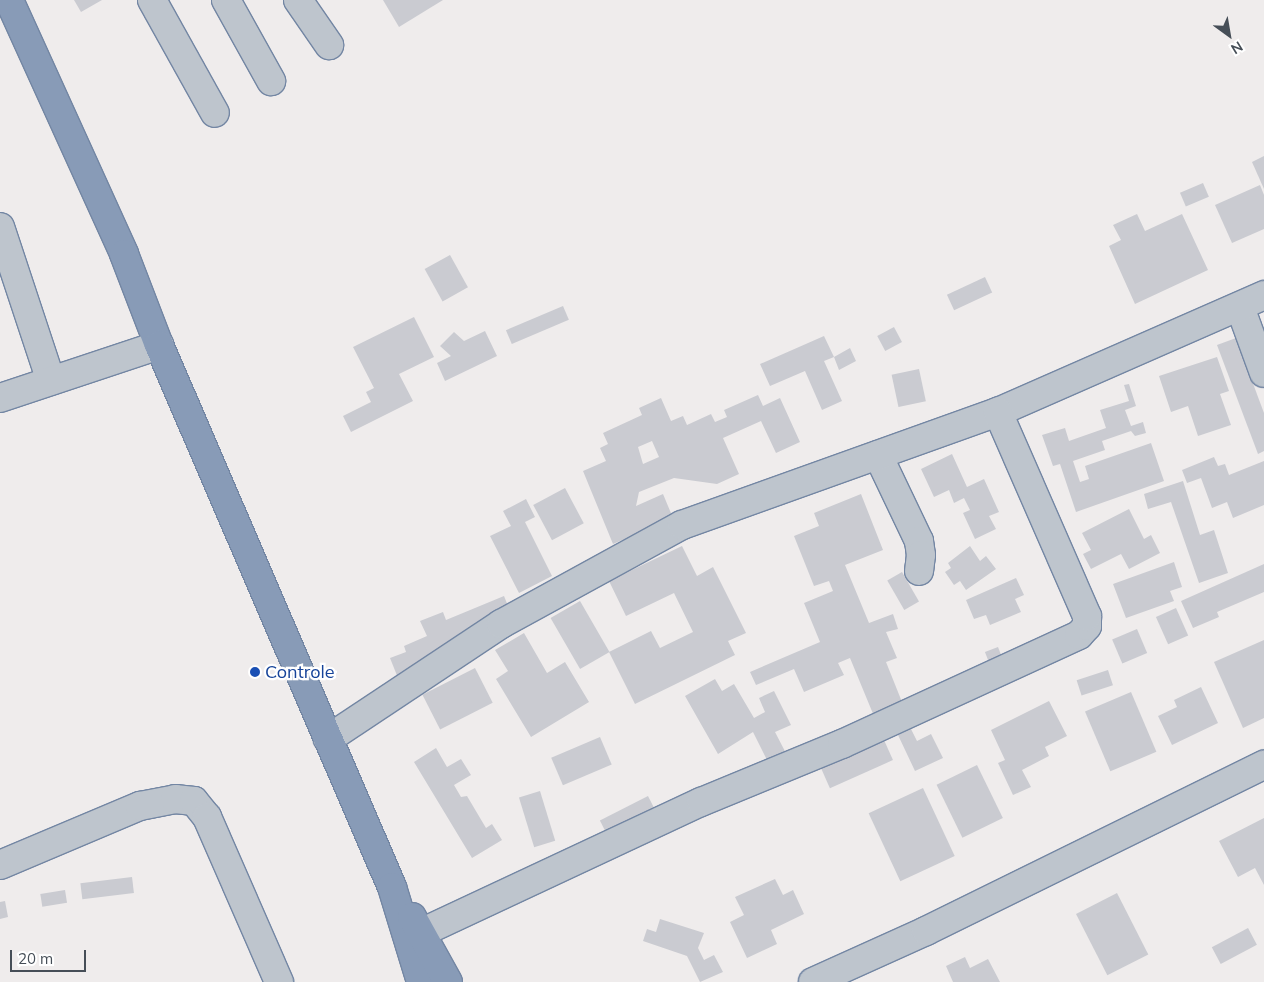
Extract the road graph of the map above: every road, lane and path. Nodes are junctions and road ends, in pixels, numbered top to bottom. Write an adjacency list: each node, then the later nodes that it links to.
1 (152, 0): 7 (street)
2 (226, 0): 6 (street)
3 (298, 0): 5 (street)
4 (17, 3): 11 (highway)
5 (329, 45)
6 (271, 81)
7 (215, 113)
8 (0, 227): 13 (street)
9 (1264, 296): 10 (street)
10 (1240, 307): 12 (street); 15 (street)
11 (159, 345): 13 (street); 18 (highway)
12 (1264, 373)
13 (51, 381): 14 (street)
14 (0, 398)
15 (998, 412): 16 (street); 22 (street)
16 (878, 455): 17 (street); 18 (street)
17 (919, 571)
18 (328, 739): 21 (highway)
19 (1264, 765): 26 (street)
20 (0, 865): 23 (street)
21 (392, 887): 22 (highway); 24 (highway)
22 (423, 932): 25 (highway)
23 (279, 982)
24 (421, 982)
25 (448, 982)
26 (813, 982)

